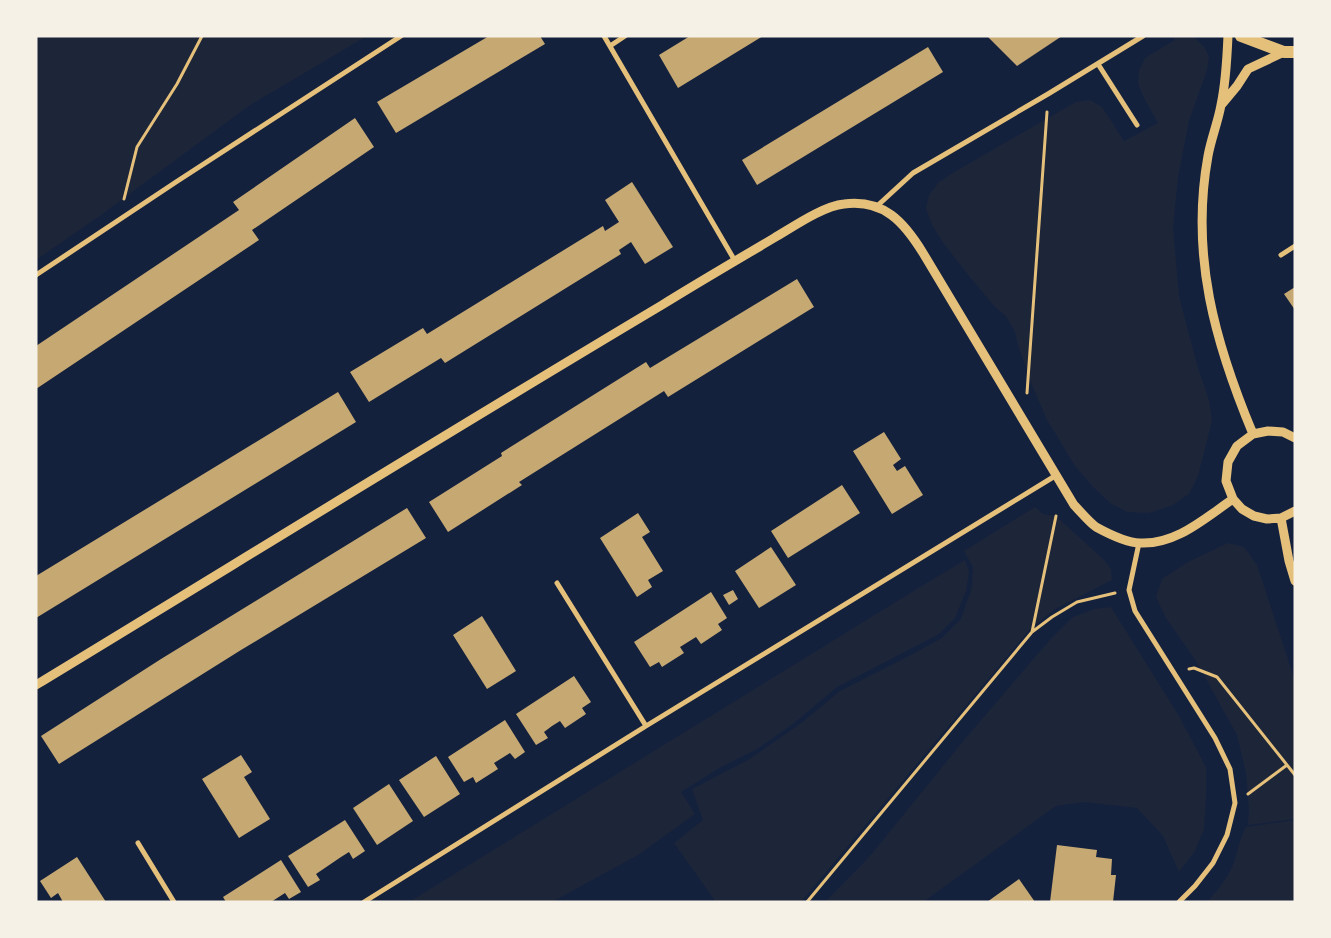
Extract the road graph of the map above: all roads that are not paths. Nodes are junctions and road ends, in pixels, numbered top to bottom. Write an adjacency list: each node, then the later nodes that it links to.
1 (401, 36): 16 (street)
2 (604, 36): 7 (street)
3 (625, 36): 7 (street)
4 (1143, 36): 9 (street)
5 (1228, 36): 10 (street)
6 (1241, 36): 8 (main road)
7 (610, 46): 15 (street)
8 (1290, 52): 10 (street)
9 (1098, 64): 11 (street); 12 (street)
10 (1222, 104): 17 (street)
11 (1137, 125)
12 (876, 207): 15 (street); 19 (street)
13 (1295, 246): 14 (street)
14 (1281, 255)
15 (735, 261): 26 (street)
16 (36, 275)
17 (1253, 434): 18 (street); 20 (street)
18 (1295, 438)
19 (1055, 476): 23 (street); 27 (street)
20 (1233, 499): 22 (street); 23 (street)
21 (1295, 511): 22 (street)
22 (1281, 518): 24 (street)
23 (1139, 543): 31 (street)
24 (1295, 581)
25 (558, 584): 27 (street)
26 (36, 686)
27 (646, 726): 30 (street)
28 (138, 843): 29 (street)
29 (174, 902)
30 (364, 902)
31 (1179, 902)

